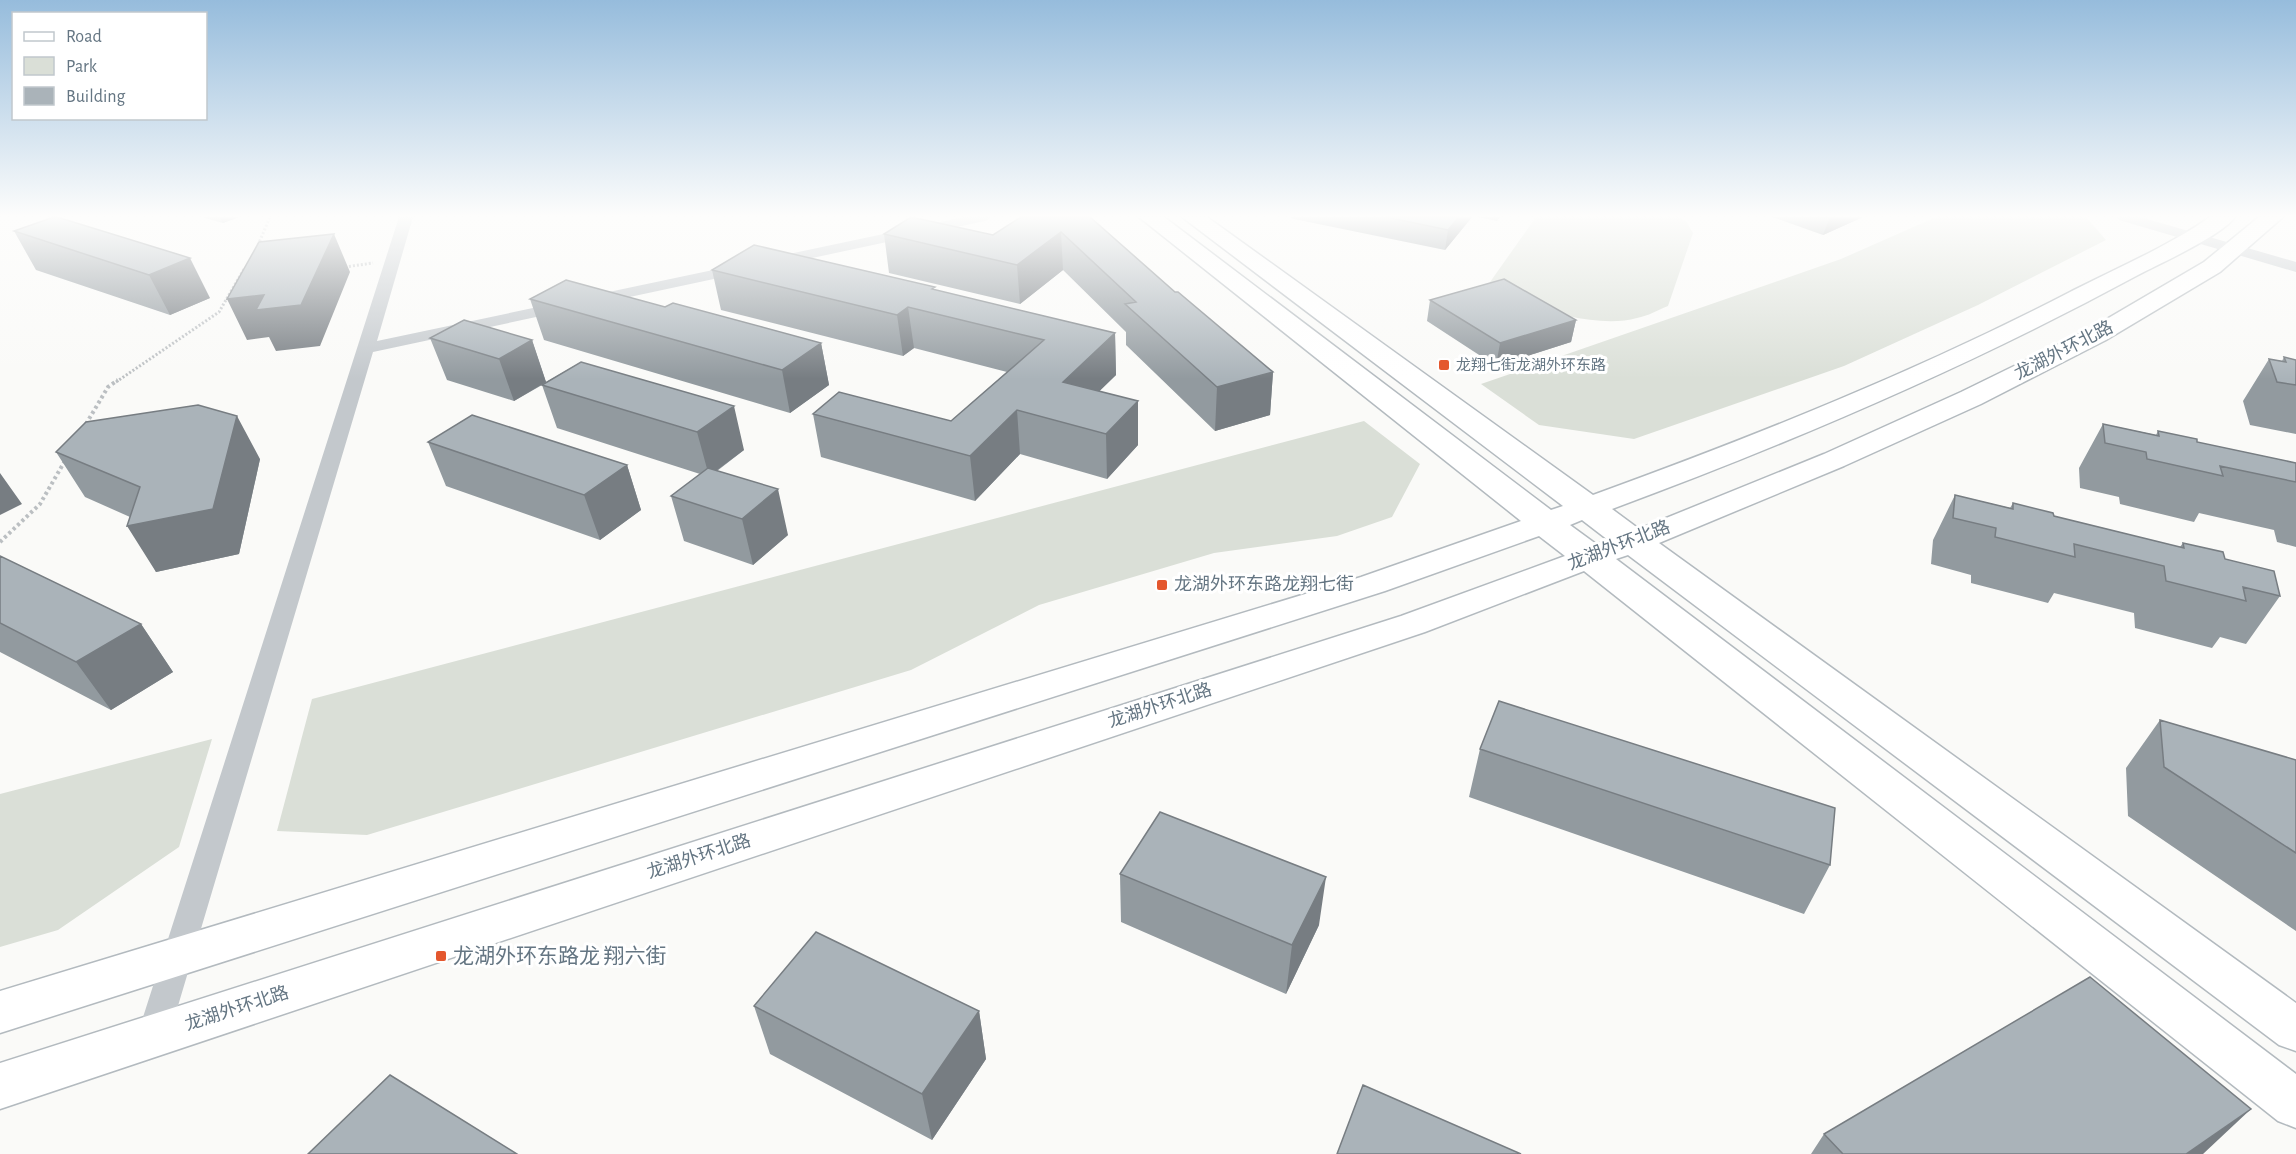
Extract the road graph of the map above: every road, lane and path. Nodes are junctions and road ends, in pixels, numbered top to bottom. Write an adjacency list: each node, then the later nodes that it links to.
1 (243, 271): 9 (path)
2 (390, 271): 10 (street)
3 (731, 271): 10 (street)
4 (1220, 271): 14 (main road)
5 (1266, 271): 13 (main road)
6 (2129, 271): 13 (main road, 龙湖外环北路)
7 (2206, 271): 15 (main road, 龙湖外环北路)
8 (248, 279): 9 (path)
9 (237, 280): 11 (path)
10 (366, 348): 18 (street)
11 (86, 426)
12 (68, 455): 16 (path)
13 (1588, 508): 14 (main road, 龙湖外环北路); 15 (main road)
14 (1545, 523): 17 (main road); 18 (main road, 龙湖外环北路)
15 (1634, 541): 17 (main road, 龙湖外环北路); 20 (main road)
16 (0, 542)
17 (1590, 558): 21 (main road, 龙湖外环北路); 23 (main road)
18 (178, 957): 19 (main road, 龙湖外环北路); 21 (street)
19 (0, 1012)
20 (2296, 1029)
21 (153, 1036): 22 (main road, 龙湖外环北路)
22 (0, 1086)
23 (2296, 1104)

